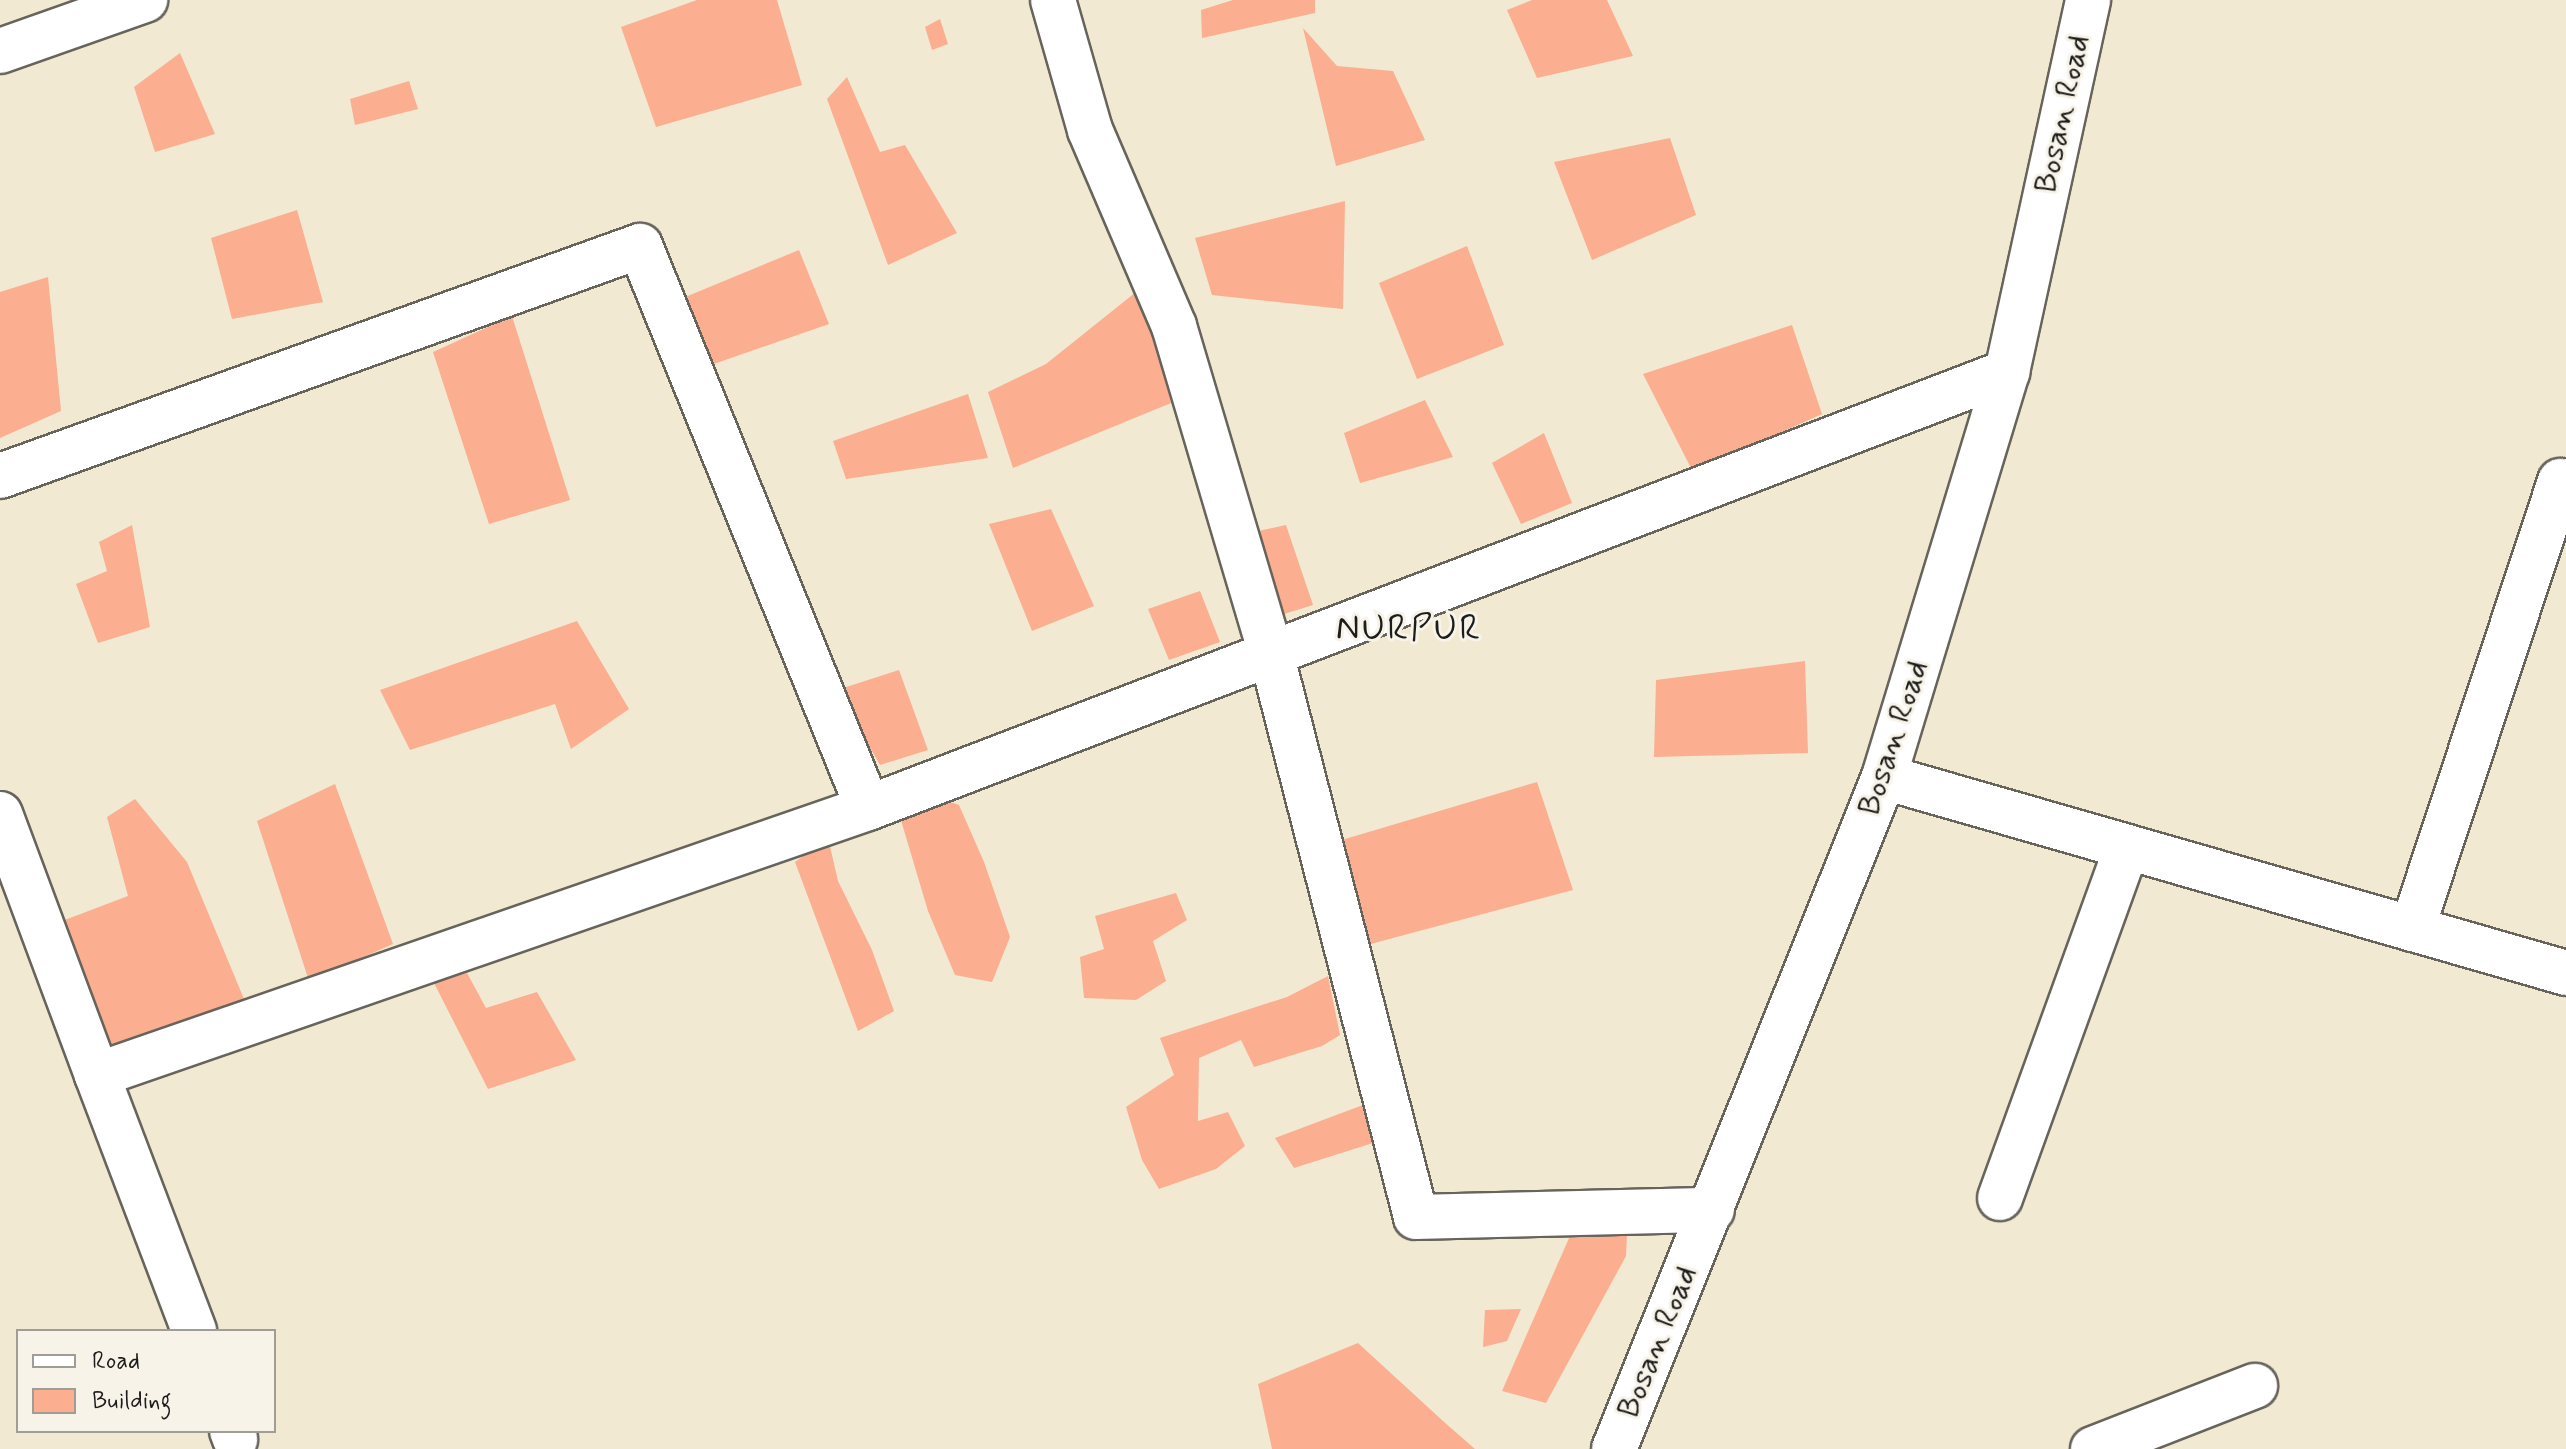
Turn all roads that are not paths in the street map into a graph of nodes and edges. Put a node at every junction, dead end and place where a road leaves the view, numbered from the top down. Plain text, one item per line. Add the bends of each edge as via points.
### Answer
1 (145, 0) edge
2 (1053, 0) edge
3 (2088, 0) edge
4 (0, 51) edge
5 (2007, 372) junction
6 (0, 476) edge
7 (2560, 481) dead end
8 (1272, 657) junction
9 (1884, 777) junction
10 (868, 808) junction
11 (0, 814) edge
12 (2127, 847) junction
13 (2412, 929) junction
14 (2566, 973) edge
15 (97, 1075) junction
16 (2000, 1198) dead end
17 (1712, 1210) junction
18 (193, 1329) edge
19 (2255, 1386) dead end
20 (1614, 1449) edge
21 (2093, 1449) edge

1 - 4 street
2 - 8 street via 1090,130 1174,326
3 - 5 street, Bosan Road
5 - 8 street
5 - 9 street, Bosan Road
6 - 10 street via 640,246
7 - 13 street
8 - 10 street
8 - 17 street via 1416,1217
9 - 12 street
9 - 17 street, Bosan Road
10 - 15 street
11 - 15 street
12 - 13 street
12 - 16 street
13 - 14 street
15 - 18 street
17 - 20 street, Bosan Road
19 - 21 street

